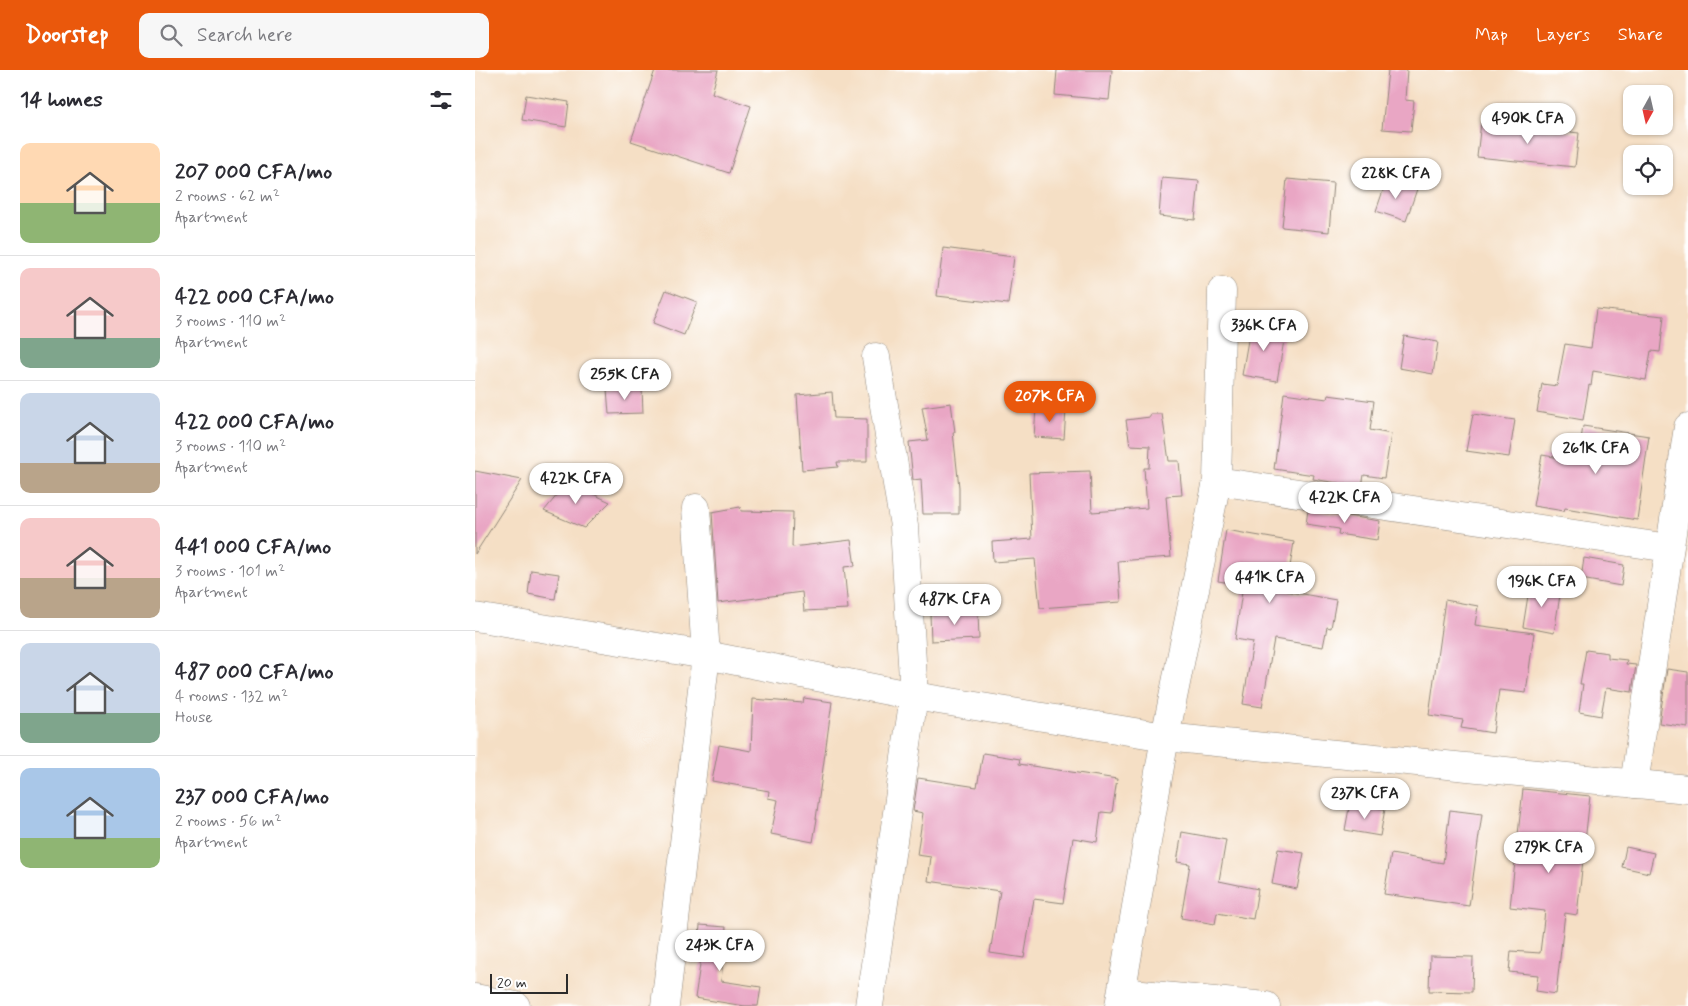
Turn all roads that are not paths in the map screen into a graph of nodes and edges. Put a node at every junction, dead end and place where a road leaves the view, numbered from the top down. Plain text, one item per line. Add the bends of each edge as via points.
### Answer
1 (1221, 291) dead end
2 (876, 357) dead end
3 (1688, 427) edge
4 (1217, 481) junction
5 (696, 508) dead end
6 (1669, 548) junction
7 (475, 617) edge
8 (706, 655) junction
9 (914, 696) junction
10 (1165, 737) junction
11 (1634, 784) junction
12 (1688, 789) edge
13 (475, 998) edge
14 (1121, 999) edge
15 (516, 1006) edge
16 (665, 1006) edge
17 (869, 1006) edge
18 (1266, 1006) edge

1 - 4 street
2 - 9 street via 904,526
3 - 6 street
4 - 6 street
4 - 10 street
5 - 8 street
6 - 11 street
7 - 8 street
8 - 9 street
8 - 16 street
9 - 10 street
9 - 17 street
10 - 11 street
10 - 14 street
11 - 12 street
13 - 15 street
14 - 18 street

